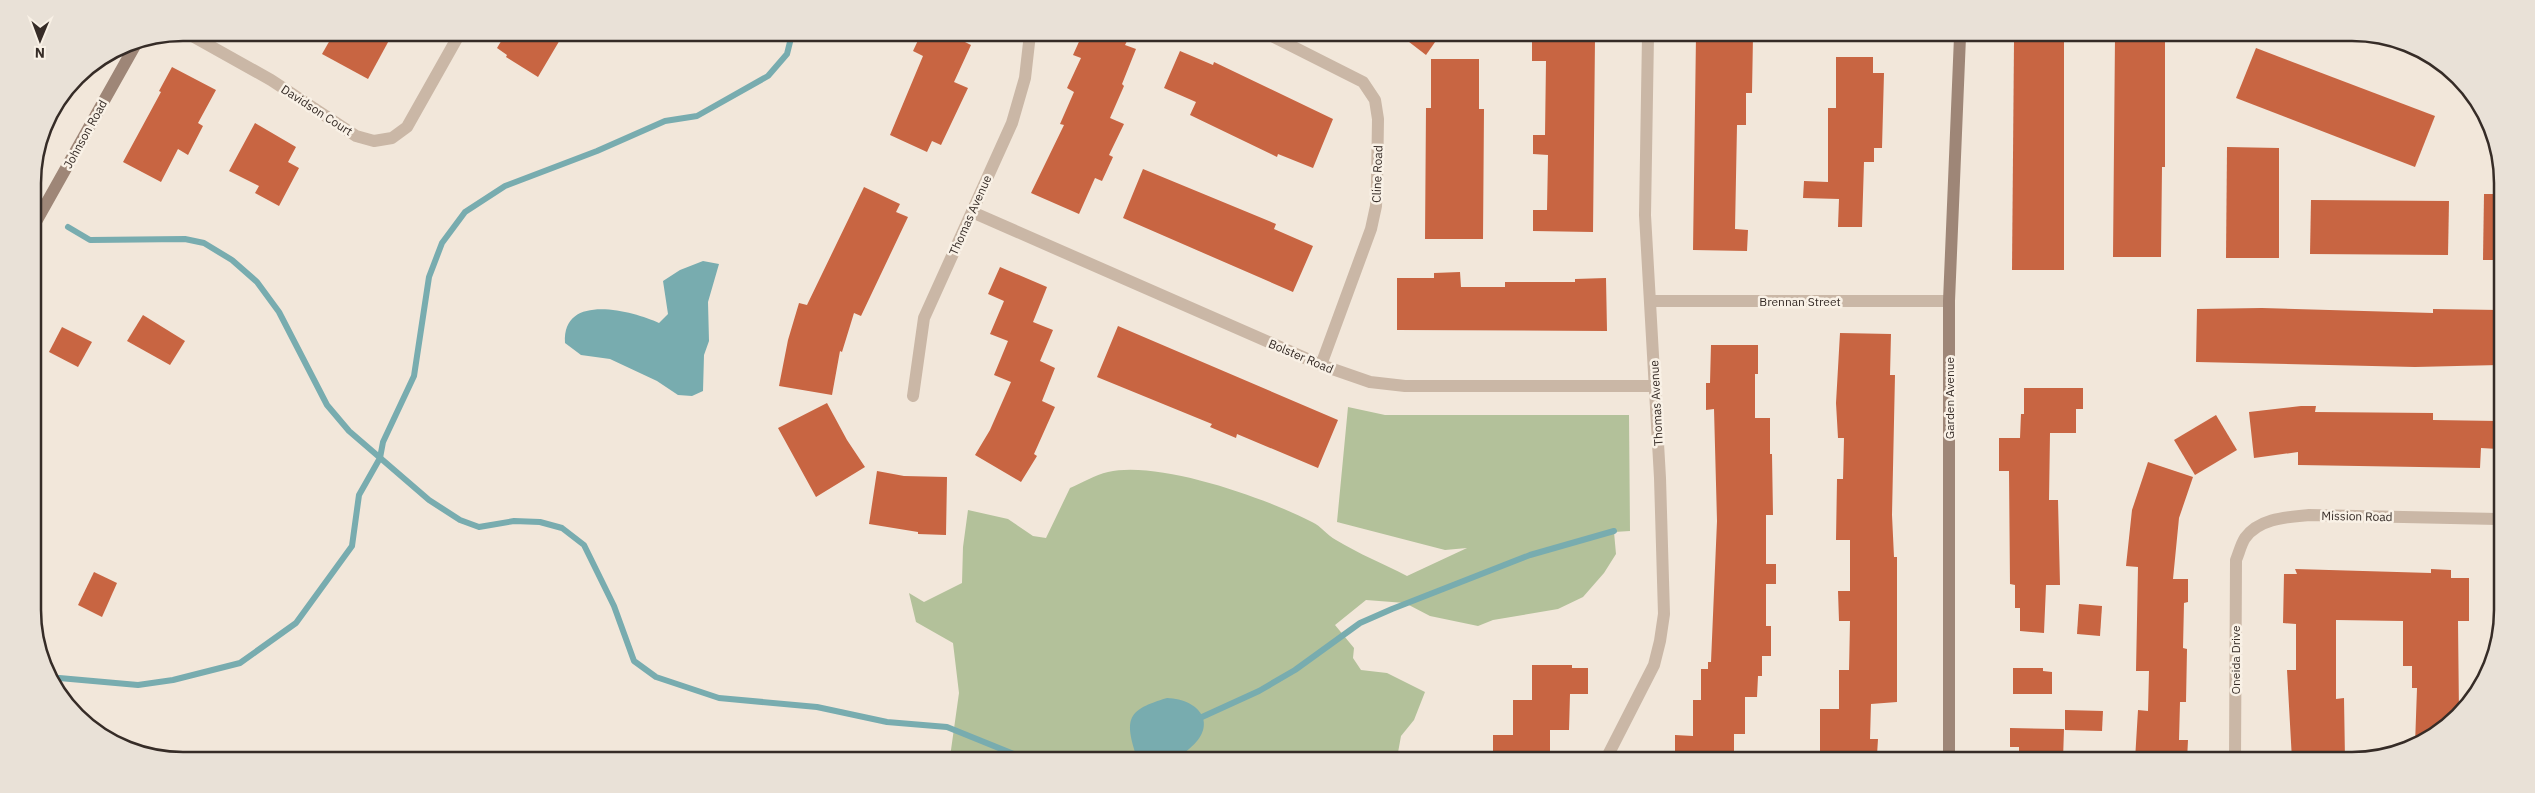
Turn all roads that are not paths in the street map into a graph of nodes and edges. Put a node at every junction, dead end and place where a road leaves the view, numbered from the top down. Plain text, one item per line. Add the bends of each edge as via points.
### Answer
1 (203, 41) edge
2 (455, 41) edge
3 (1029, 41) edge
4 (1282, 41) edge
5 (1648, 41) edge
6 (1960, 41) edge
7 (132, 51) edge
8 (42, 211) edge
9 (972, 212) junction
10 (1949, 300) junction
11 (1652, 301) junction
12 (1321, 365) junction
13 (1654, 386) junction
14 (913, 396) dead end
15 (2494, 518) edge
16 (2236, 560) joint
17 (1610, 751) edge
18 (1949, 751) edge
19 (2235, 751) edge

1 - 2 street, Davidson Court via 271,80 356,136 374,141 392,138 407,127
3 - 9 street, Thomas Avenue via 1020,101
4 - 12 street, Cline Road via 1362,82 1375,100 1378,119 1376,206 1371,229
5 - 11 street, Thomas Avenue via 1645,215
6 - 10 street, Garden Avenue
7 - 8 street, Johnson Road
9 - 12 street, Bolster Road
9 - 14 street, Thomas Avenue via 924,318
10 - 11 street, Brennan Street
10 - 18 street, Garden Avenue
11 - 13 street, Thomas Avenue
12 - 13 street, Bolster Road via 1370,382 1405,386
13 - 17 street, Thomas Avenue via 1664,614 1660,641 1648,678
15 - 16 street, Mission Road via 2309,515 2278,518 2255,528 2244,539
16 - 19 street, Oneida Drive

